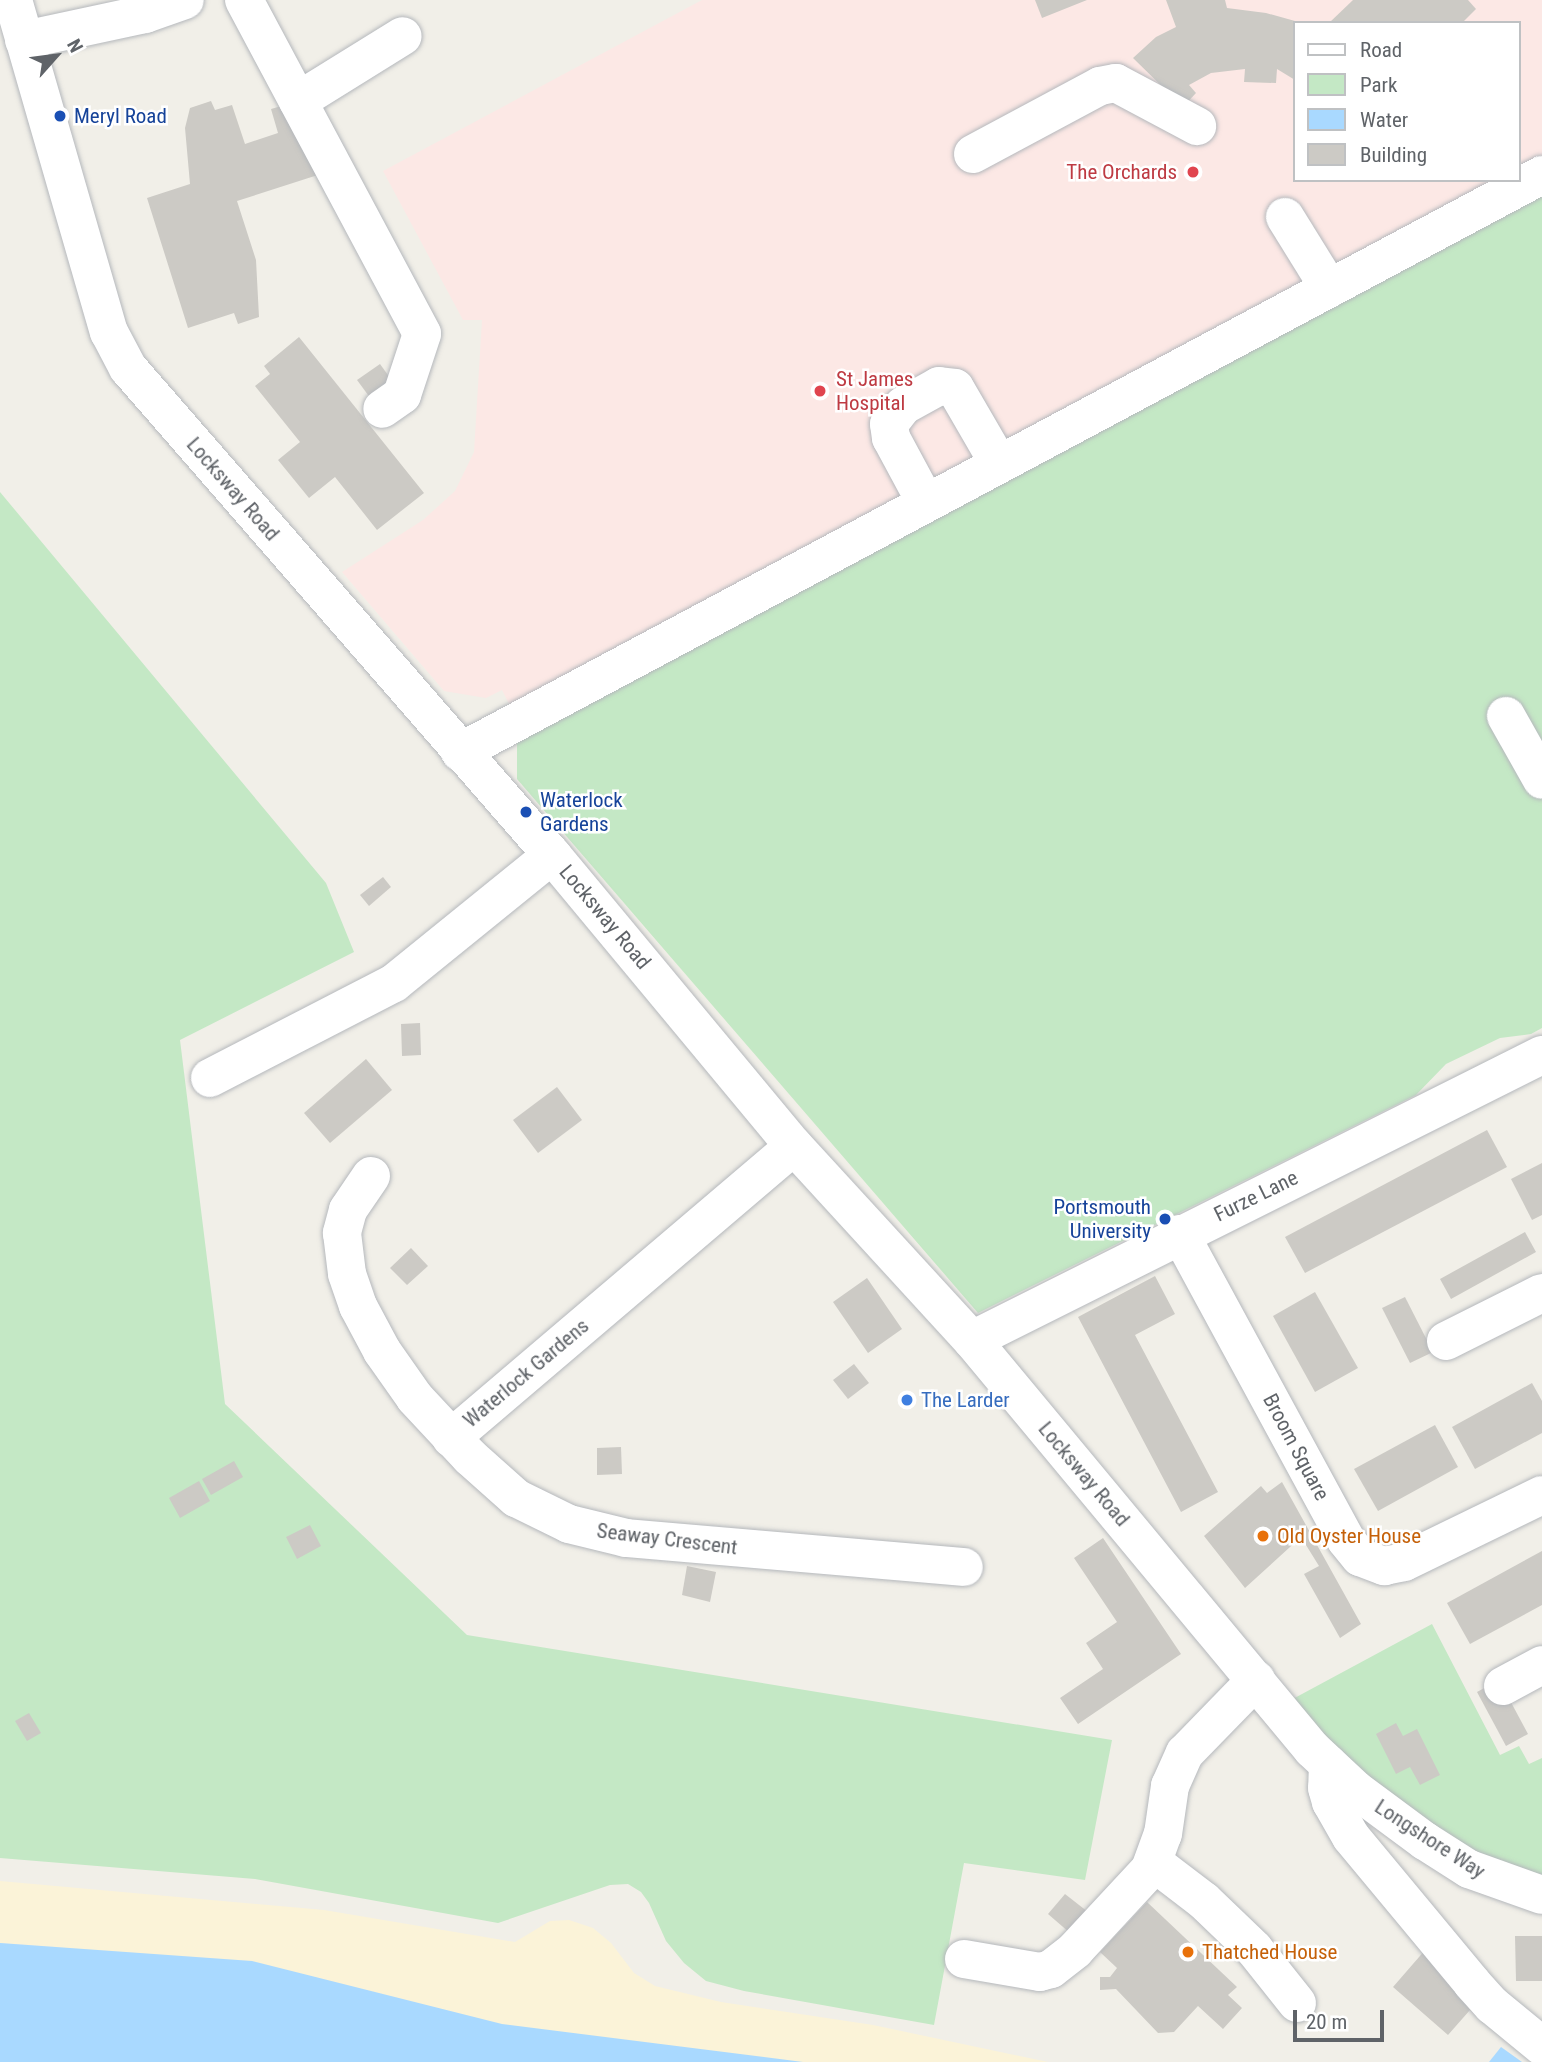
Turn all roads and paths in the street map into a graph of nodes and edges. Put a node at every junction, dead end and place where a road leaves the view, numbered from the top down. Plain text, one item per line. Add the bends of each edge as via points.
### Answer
1 (13, 0) edge
2 (185, 0) edge
3 (244, 0) edge
4 (403, 36) dead end
5 (24, 40) junction
6 (298, 101) junction
7 (1197, 126) dead end
8 (973, 154) dead end
9 (1542, 175) edge
10 (1285, 217) dead end
11 (1329, 288) junction
12 (382, 410) dead end
13 (999, 464) junction
14 (926, 503) junction
15 (1506, 716) dead end
16 (460, 752) junction
17 (1542, 780) edge
18 (552, 855) junction
19 (1539, 1060) edge
20 (210, 1078) dead end
21 (794, 1146) junction
22 (371, 1176) dead end
23 (1180, 1234) junction
24 (1542, 1293) edge
25 (972, 1340) junction
26 (1446, 1341) dead end
27 (451, 1438) junction
28 (1542, 1495) edge
29 (964, 1567) dead end
30 (1542, 1665) edge
31 (1256, 1680) junction
32 (1503, 1686) dead end
33 (1328, 1764) junction
34 (1153, 1862) junction
35 (1542, 1895) edge
36 (964, 1959) dead end
37 (1297, 2003) dead end
38 (1542, 2046) edge

1 - 5 street, Locksway Road
2 - 5 street via 145,14
3 - 6 street
4 - 6 street
5 - 16 street, Locksway Road via 109,331 128,368
6 - 12 street via 422,334 402,395
7 - 8 street via 1116,83 1100,86
9 - 11 street
10 - 11 street
11 - 13 street
13 - 14 street
13 - 14 street via 955,388 939,387 903,406 888,425 891,438
14 - 16 street
15 - 17 street
16 - 18 street, Locksway Road
18 - 20 street via 394,983
18 - 21 street, Locksway Road
19 - 23 street, Furze Lane
21 - 25 street, Locksway Road
21 - 27 street, Waterlock Gardens
22 - 27 street, Seaway Crescent via 344,1221 342,1246 352,1290 392,1367
23 - 25 street, Furze Lane
23 - 28 street, Broom Square via 1346,1540 1360,1557 1384,1566 1404,1562
24 - 26 street
25 - 31 street, Locksway Road
27 - 29 street, Seaway Crescent via 516,1498 590,1531 626,1538
30 - 32 street
31 - 33 street, Locksway Road
31 - 34 street via 1185,1753 1170,1786 1163,1834
33 - 35 street, Longshore Way via 1403,1827 1452,1858 1487,1877
33 - 38 street via 1331,1802 1351,1837 1492,2005
34 - 36 street via 1139,1884 1051,1969 1040,1972
34 - 37 street via 1204,1901 1254,1949

